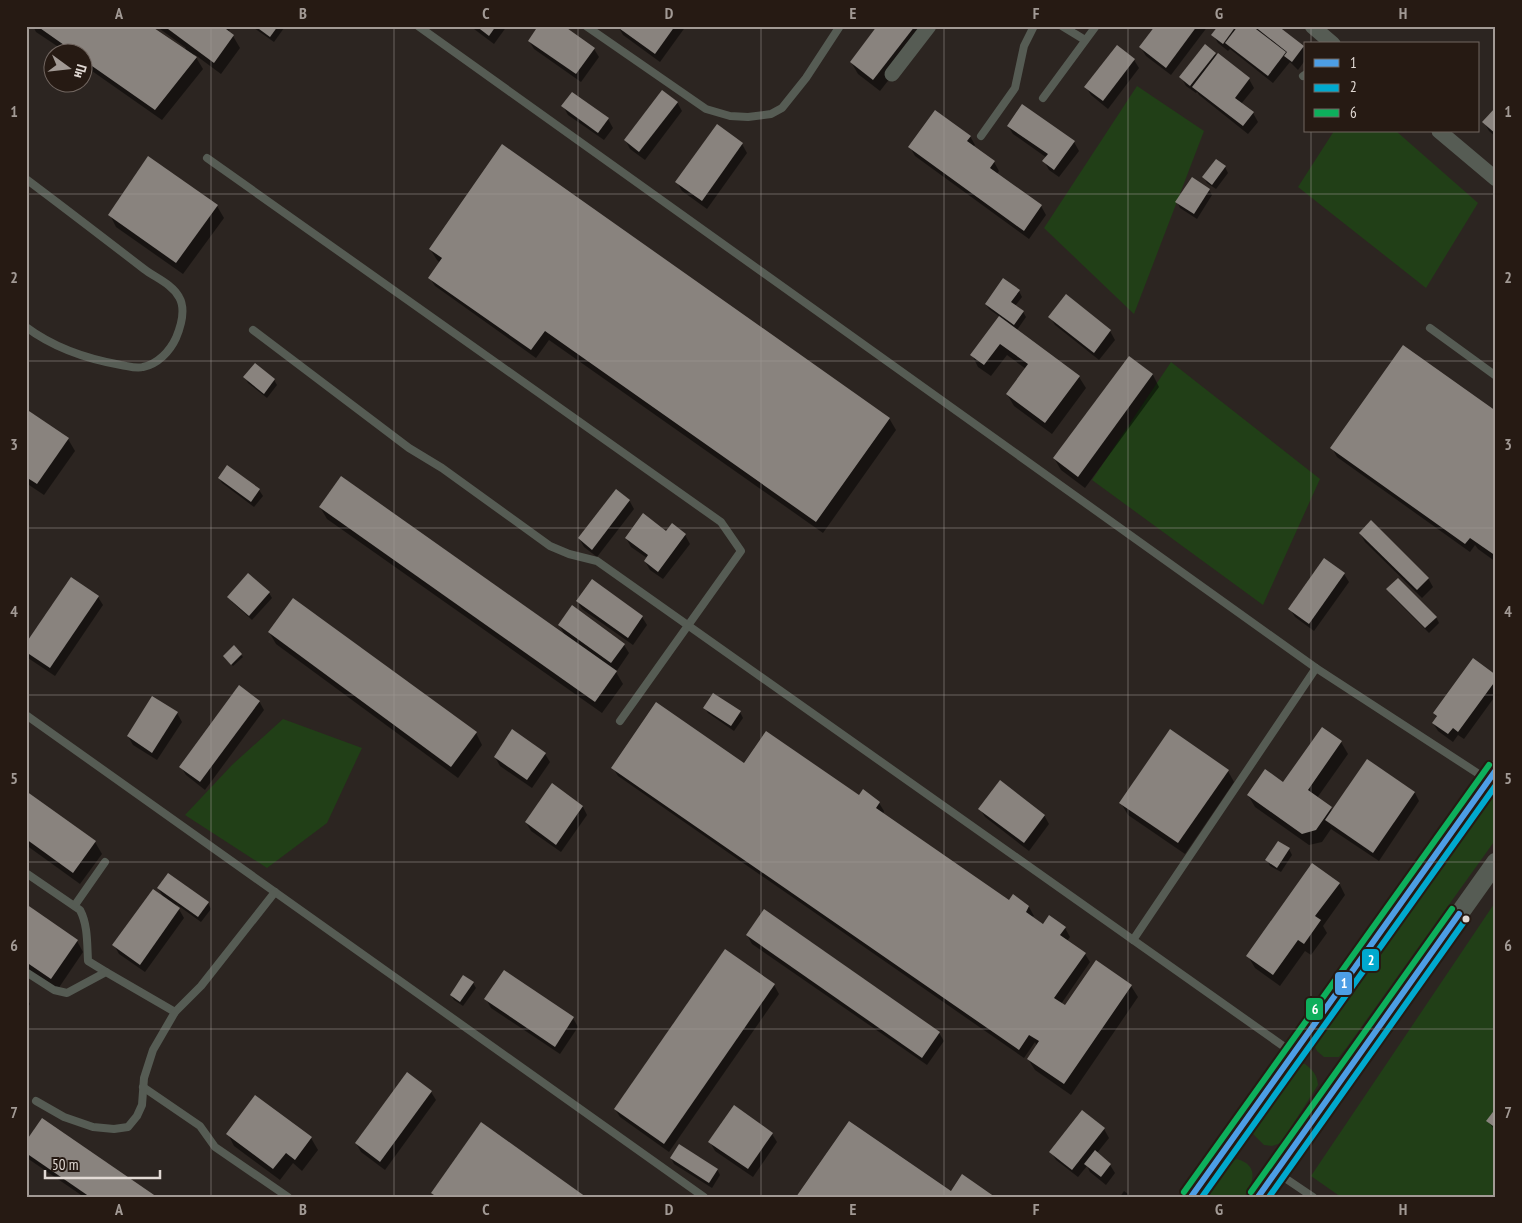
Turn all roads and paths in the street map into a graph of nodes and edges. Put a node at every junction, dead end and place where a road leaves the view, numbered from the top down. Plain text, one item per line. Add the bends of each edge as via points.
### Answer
1 (418, 26) edge
2 (586, 26) edge
3 (840, 26) edge
4 (929, 26) edge
5 (1034, 26) edge
6 (1062, 26) edge
7 (1096, 26) edge
8 (1312, 26) edge
9 (1086, 40) junction
10 (1331, 42) edge
11 (892, 74) dead end
12 (1043, 98) dead end
13 (1440, 132) edge
14 (981, 136) dead end
15 (207, 158) dead end
16 (1496, 178) edge
17 (26, 179) edge
18 (26, 328) edge
19 (1430, 328) dead end
20 (253, 330) dead end
21 (1496, 376) edge
22 (688, 625) junction
23 (1316, 668) junction
24 (26, 715) edge
25 (620, 721) dead end
26 (1493, 778) edge
27 (105, 862) dead end
28 (1496, 862) edge
29 (26, 873) edge
30 (275, 892) junction
31 (75, 906) junction
32 (1133, 940) junction
33 (26, 972) edge
34 (106, 972) junction
35 (175, 1012) junction
36 (1293, 1053) junction
37 (143, 1086) junction
38 (36, 1102) dead end
39 (1276, 1172) junction
40 (288, 1197) edge
41 (704, 1197) edge
42 (1191, 1197) edge
43 (1258, 1197) edge
44 (1313, 1197) edge

1 - 23 lane
2 - 3 lane via 706,109 748,117 770,114 782,108
4 - 11 street
5 - 14 lane via 1024,46 1015,88
6 - 9 lane
7 - 9 lane
8 - 10 street
9 - 12 lane
13 - 16 street
15 - 22 lane via 720,522 741,551
17 - 18 lane via 172,288 180,298 182,311 172,346 159,360 143,367 97,361 63,348
19 - 21 lane
20 - 22 lane via 409,448 550,546 597,561
22 - 25 lane
22 - 32 lane
23 - 26 lane
23 - 32 lane
24 - 30 lane
26 - 36 street
27 - 31 lane
28 - 39 street
29 - 31 lane
30 - 35 lane via 201,986
30 - 41 lane
31 - 34 lane via 84,918 88,960
32 - 36 lane
33 - 34 lane via 54,990 67,992
34 - 35 lane
35 - 37 lane via 153,1050
36 - 42 street
37 - 38 lane via 142,1105 128,1127 93,1127
37 - 40 lane via 200,1126 215,1147
39 - 43 street
39 - 44 lane

